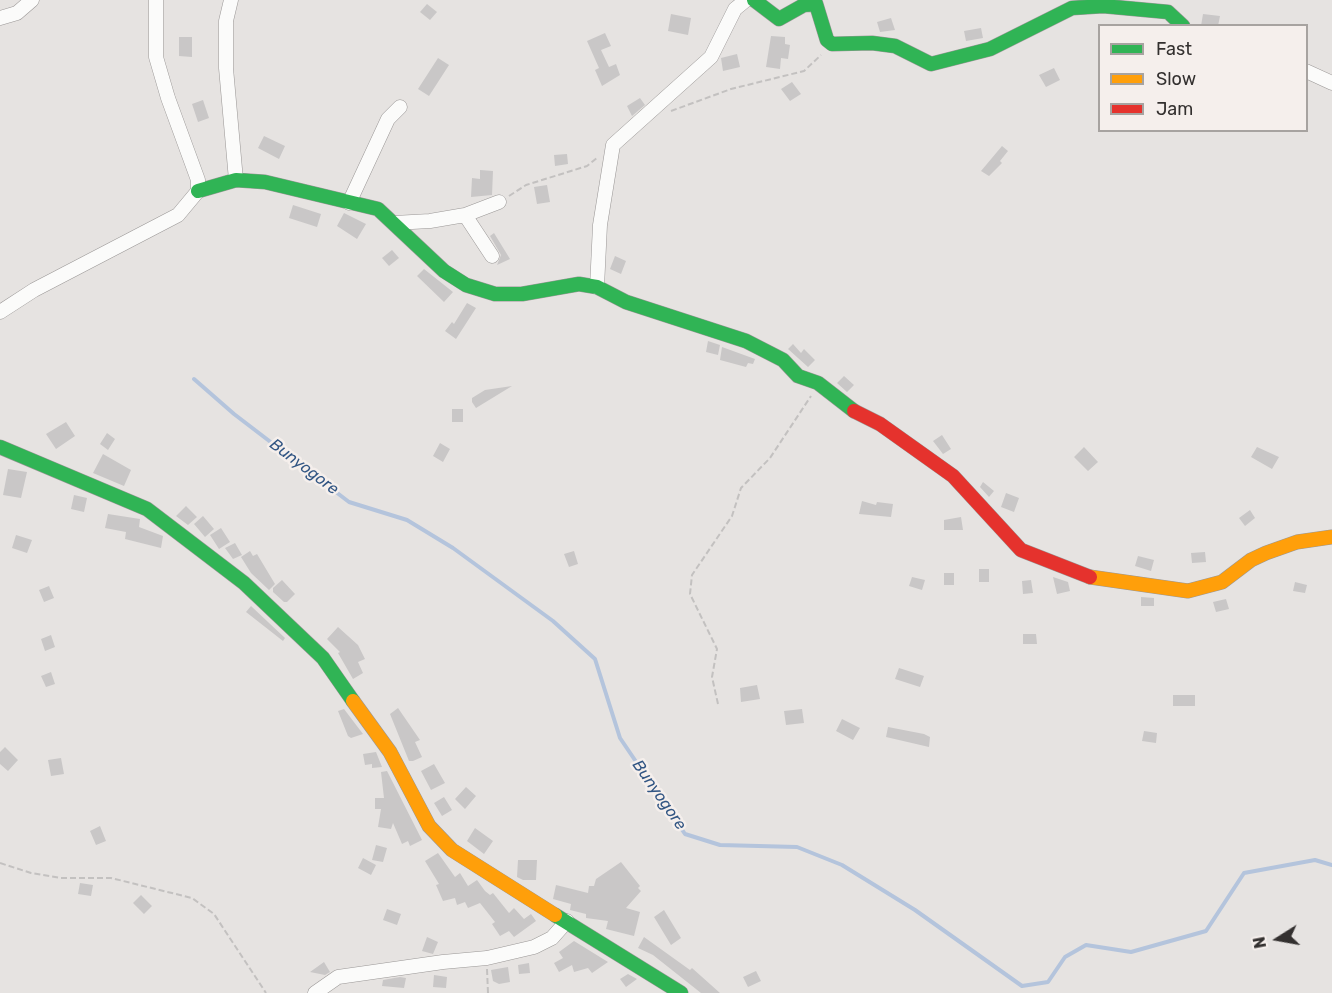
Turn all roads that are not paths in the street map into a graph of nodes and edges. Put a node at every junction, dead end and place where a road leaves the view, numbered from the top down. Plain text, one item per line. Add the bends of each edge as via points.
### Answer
1 (32, 0) edge
2 (156, 0) edge
3 (231, 0) edge
4 (746, 0) edge
5 (754, 0) edge
6 (0, 18) edge
7 (1181, 24) edge
8 (1308, 72) edge
9 (1332, 83) edge
10 (400, 107) dead end
11 (236, 180) junction
12 (198, 191) junction
13 (499, 202) road end
14 (350, 203) junction
15 (465, 215) junction
16 (394, 223) junction
17 (492, 256) dead end
18 (597, 287) junction
19 (0, 312) edge
20 (0, 447) edge
21 (1332, 537) edge
22 (567, 921) junction
23 (315, 993) edge
24 (681, 993) edge

1 - 6 street via 16,13
2 - 12 street via 159,67 198,180
3 - 11 street via 226,21 226,68
4 - 18 street via 735,9 711,57 613,145 600,225
5 - 7 street via 779,19 804,5 816,4 827,40 832,44 895,46 932,64 990,49 1072,8 1103,6 1168,12
8 - 9 street
10 - 14 street via 388,119
11 - 12 street
11 - 14 street
12 - 19 street via 178,215 34,290
13 - 15 street
14 - 16 street via 378,209
15 - 16 street
15 - 17 street
16 - 18 street via 444,271 466,285 495,294 579,284
18 - 21 street via 626,303 746,341 783,360 798,376 818,383 845,406 880,424 953,476 1021,550 1087,577 1188,591 1222,582 1266,553 1297,542
20 - 22 street via 147,510 244,583 323,658 390,752 429,826 452,849
22 - 23 street via 552,938 534,947 487,958 338,977
22 - 24 street

